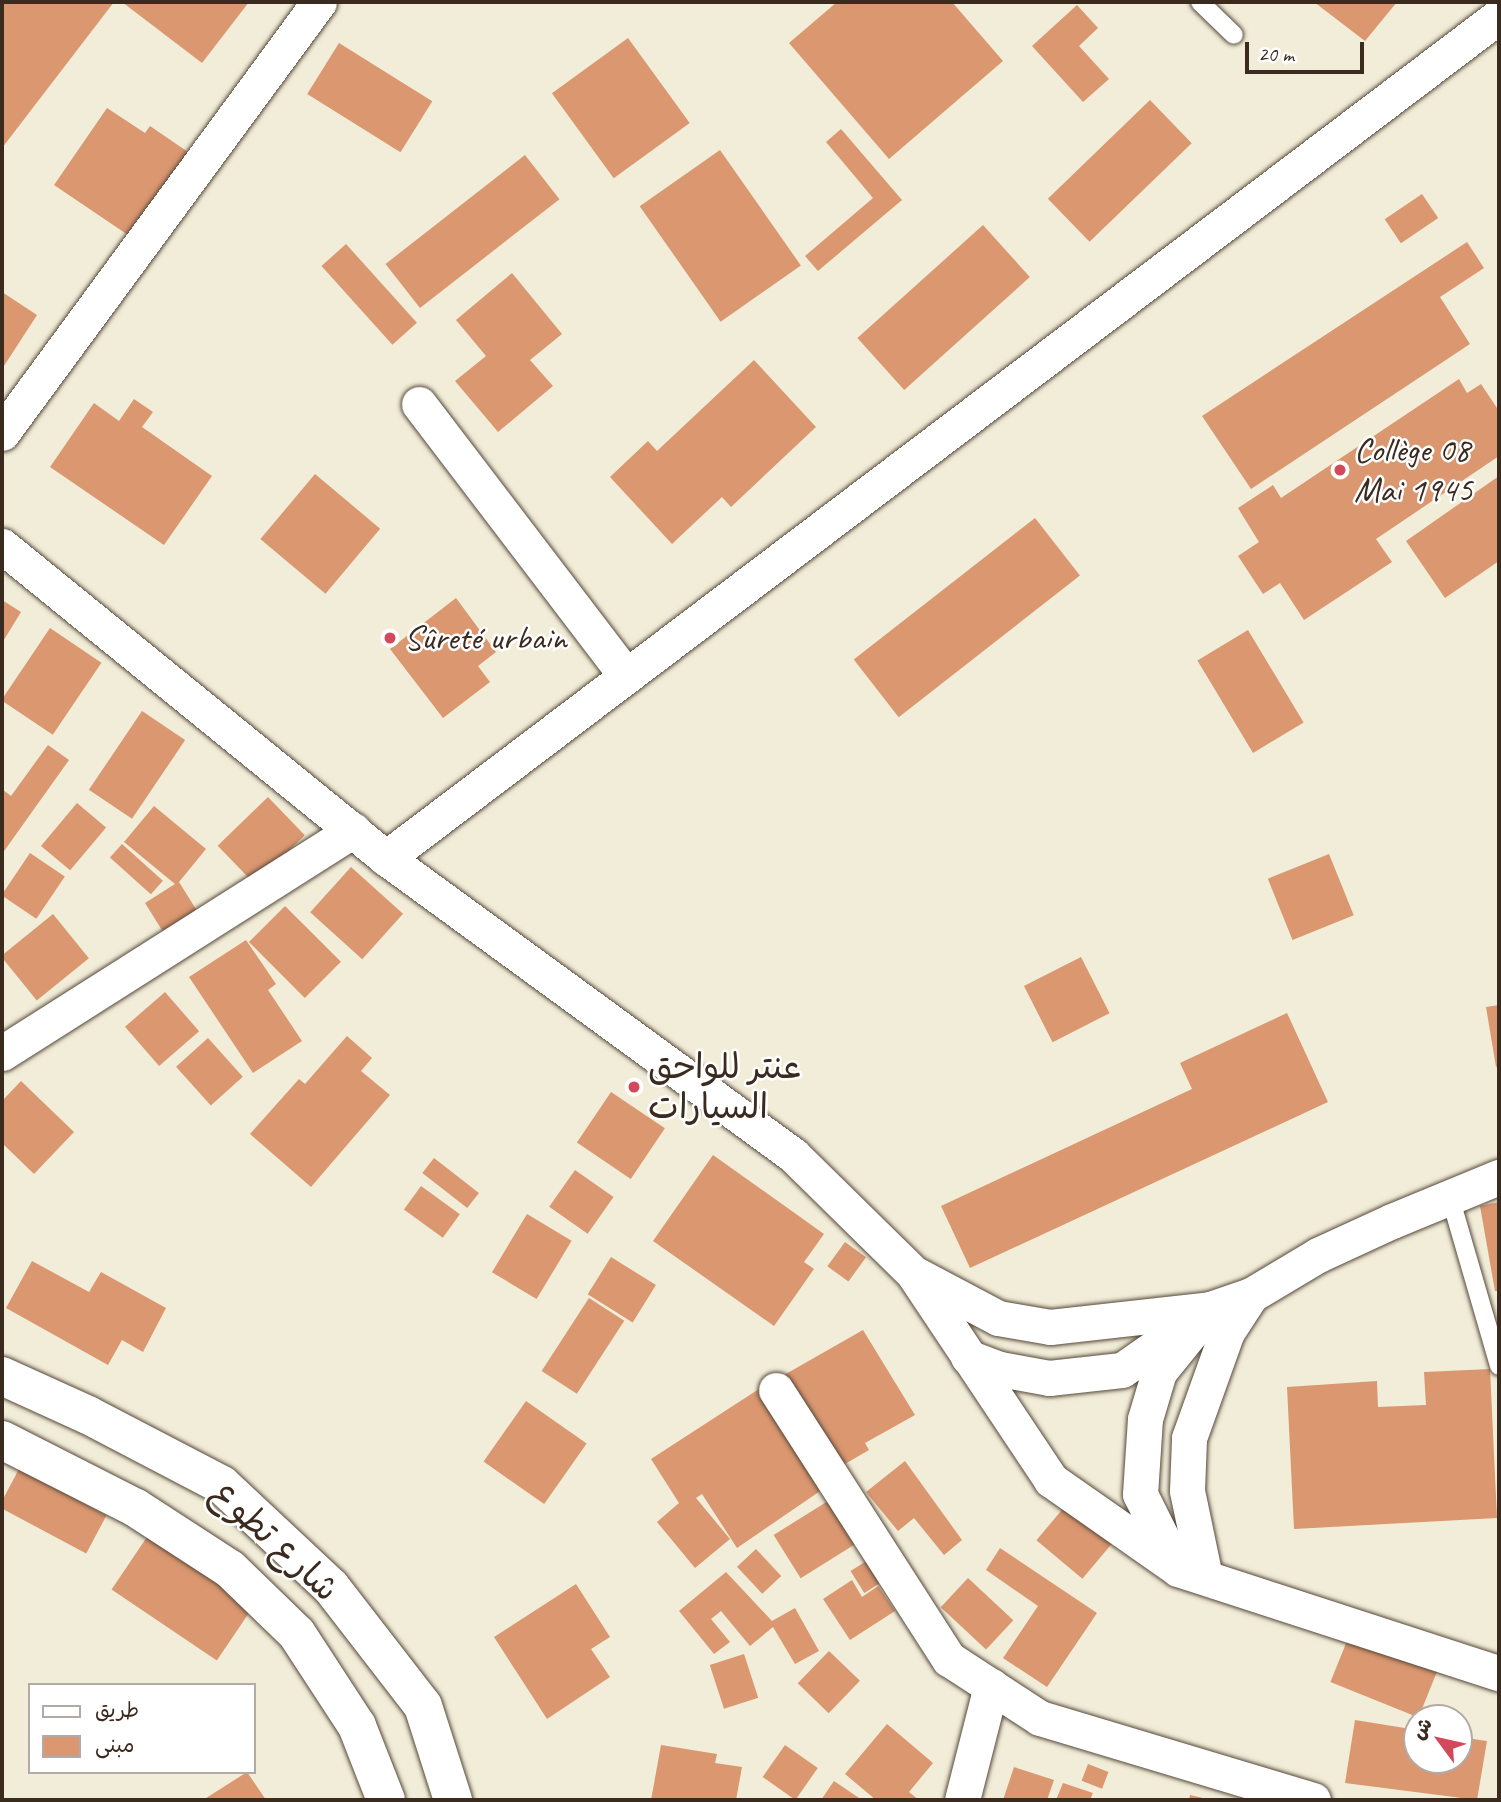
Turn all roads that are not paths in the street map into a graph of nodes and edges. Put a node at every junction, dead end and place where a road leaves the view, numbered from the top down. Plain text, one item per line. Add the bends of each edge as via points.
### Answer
1 (318, 2) edge
2 (1200, 2) edge
3 (1499, 16) edge
4 (1234, 35) dead end
5 (419, 404) dead end
6 (2, 433) edge
7 (2, 546) edge
8 (626, 676) junction
9 (353, 830) junction
10 (386, 858) junction
11 (2, 1053) edge
12 (1499, 1177) edge
13 (1450, 1197) junction
14 (913, 1273) junction
15 (1251, 1295) junction
16 (1210, 1309) junction
17 (968, 1357) junction
18 (1499, 1366) edge
19 (2, 1376) edge
20 (776, 1390) dead end
21 (2, 1440) edge
22 (1191, 1573) junction
23 (1499, 1673) edge
24 (991, 1686) junction
25 (386, 1800) edge
26 (453, 1800) edge
27 (962, 1800) edge
28 (1313, 1800) edge

1 - 6 street
2 - 4 lane
3 - 8 street
5 - 8 street
7 - 9 street
8 - 10 street
9 - 10 street
9 - 11 street
10 - 14 street via 793,1154
12 - 13 street
13 - 15 street via 1318,1255
13 - 18 lane
14 - 16 street via 998,1318 1050,1327
14 - 17 street
15 - 16 street
15 - 22 street via 1227,1332 1189,1438
16 - 17 street via 1122,1370 1049,1378 1000,1369
16 - 22 street via 1159,1372 1140,1451 1140,1494
17 - 22 street via 1051,1480
19 - 26 main road, شارع تطوع via 222,1485 331,1587 423,1706
20 - 24 street via 949,1659
21 - 25 main road via 136,1508 230,1569 298,1634 357,1726
22 - 23 street
24 - 27 street
24 - 28 street via 1040,1718

